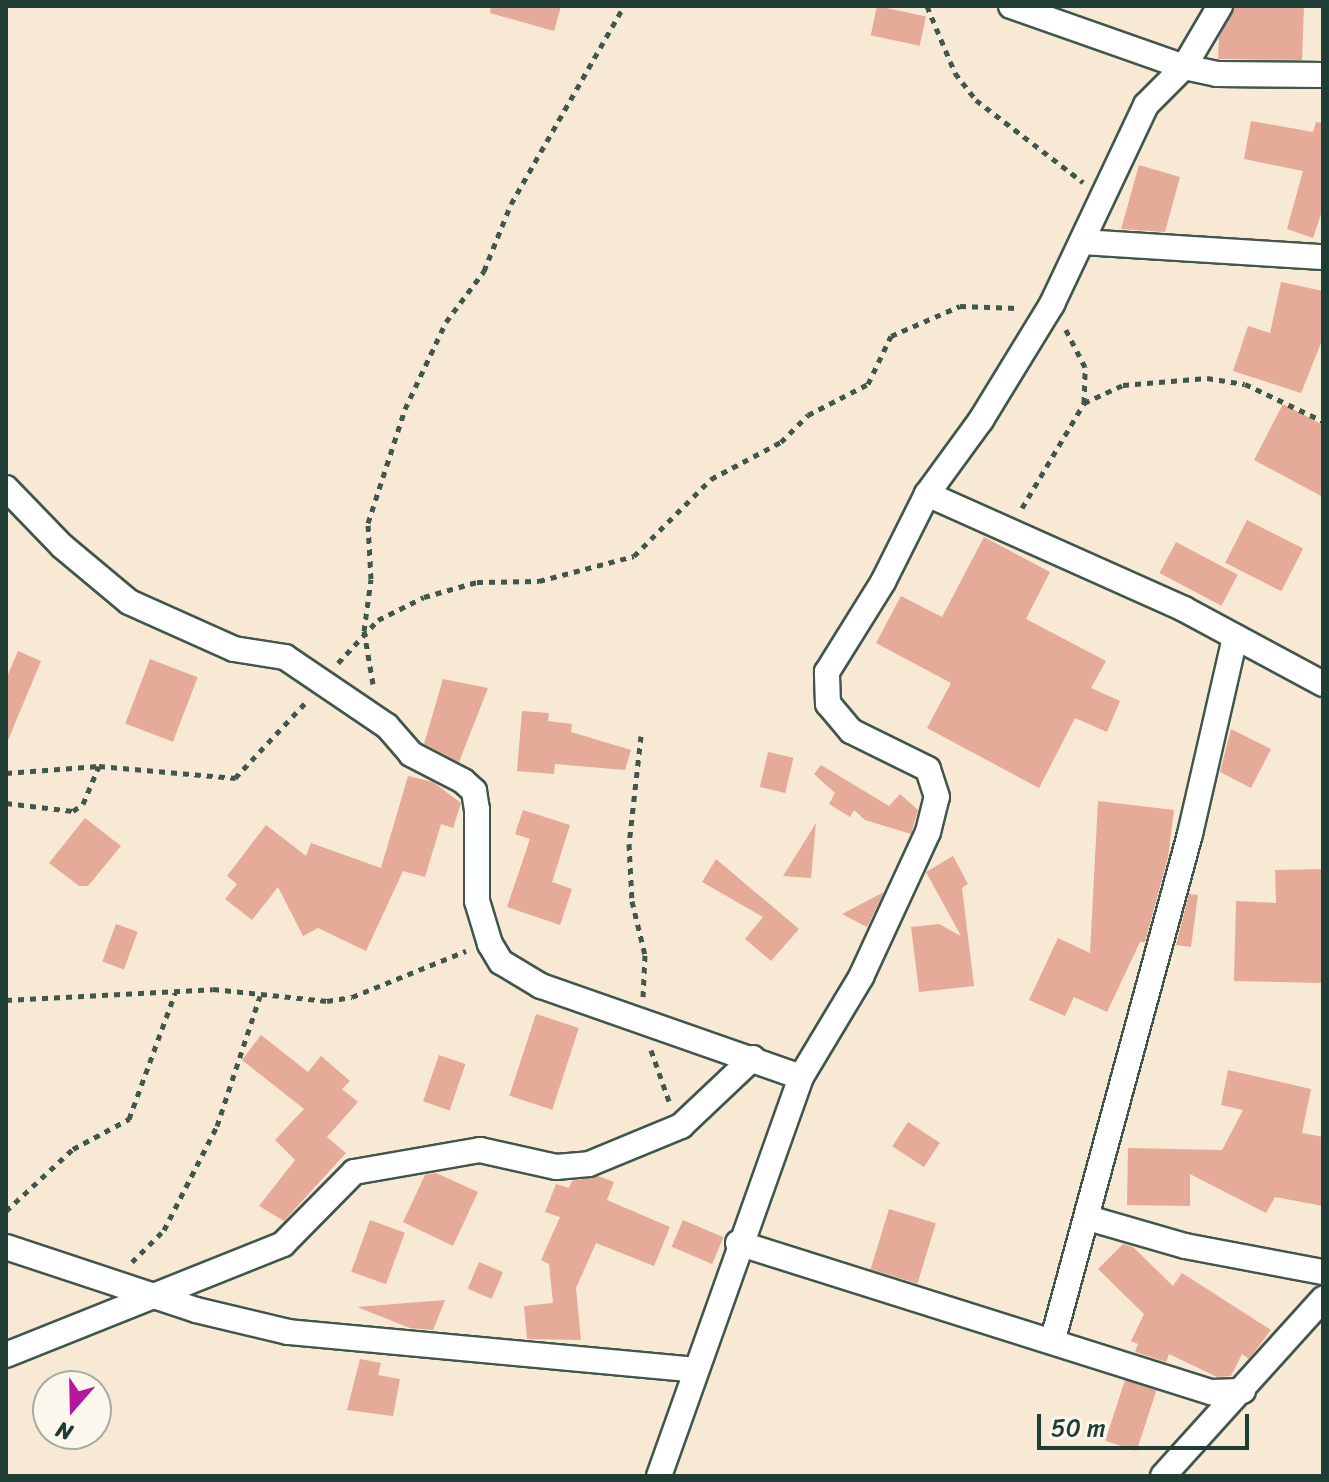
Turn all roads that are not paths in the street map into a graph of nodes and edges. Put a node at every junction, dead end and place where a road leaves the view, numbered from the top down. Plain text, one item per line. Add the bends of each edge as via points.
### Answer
1 (1011, 6) edge
2 (1220, 6) edge
3 (1184, 67) junction
4 (1323, 75) edge
5 (1082, 242) junction
6 (1323, 257) edge
7 (6, 488) edge
8 (927, 494) junction
9 (1235, 637) junction
10 (1323, 684) edge
11 (753, 1058) junction
12 (801, 1077) junction
13 (1088, 1218) junction
14 (738, 1243) junction
15 (6, 1247) edge
16 (1323, 1272) edge
17 (148, 1295) junction
18 (1323, 1299) edge
19 (1053, 1339) junction
20 (6, 1355) edge
21 (695, 1370) junction
22 (1243, 1391) junction
23 (659, 1476) edge
24 (1163, 1476) edge

1 - 3 street
2 - 3 street
3 - 4 street via 1217,74
3 - 5 street via 1146,105
5 - 6 street
5 - 8 street via 1051,305 981,420
7 - 11 street via 62,546 129,602 234,649 285,657 387,726 411,754 474,791 477,901 501,962 541,986
8 - 9 street
8 - 12 street via 883,582 827,672 828,704 851,731 928,769 937,797 928,832 861,977
9 - 10 street
9 - 13 street via 1190,834
11 - 12 street
11 - 17 street via 681,1126 571,1168 480,1150 354,1172 283,1244
12 - 14 street
13 - 16 street via 1185,1246
13 - 19 street
14 - 19 street
14 - 21 street
15 - 17 street
17 - 20 street
17 - 21 street via 288,1332
18 - 22 street
19 - 22 street via 1212,1392
21 - 23 street
22 - 24 street

